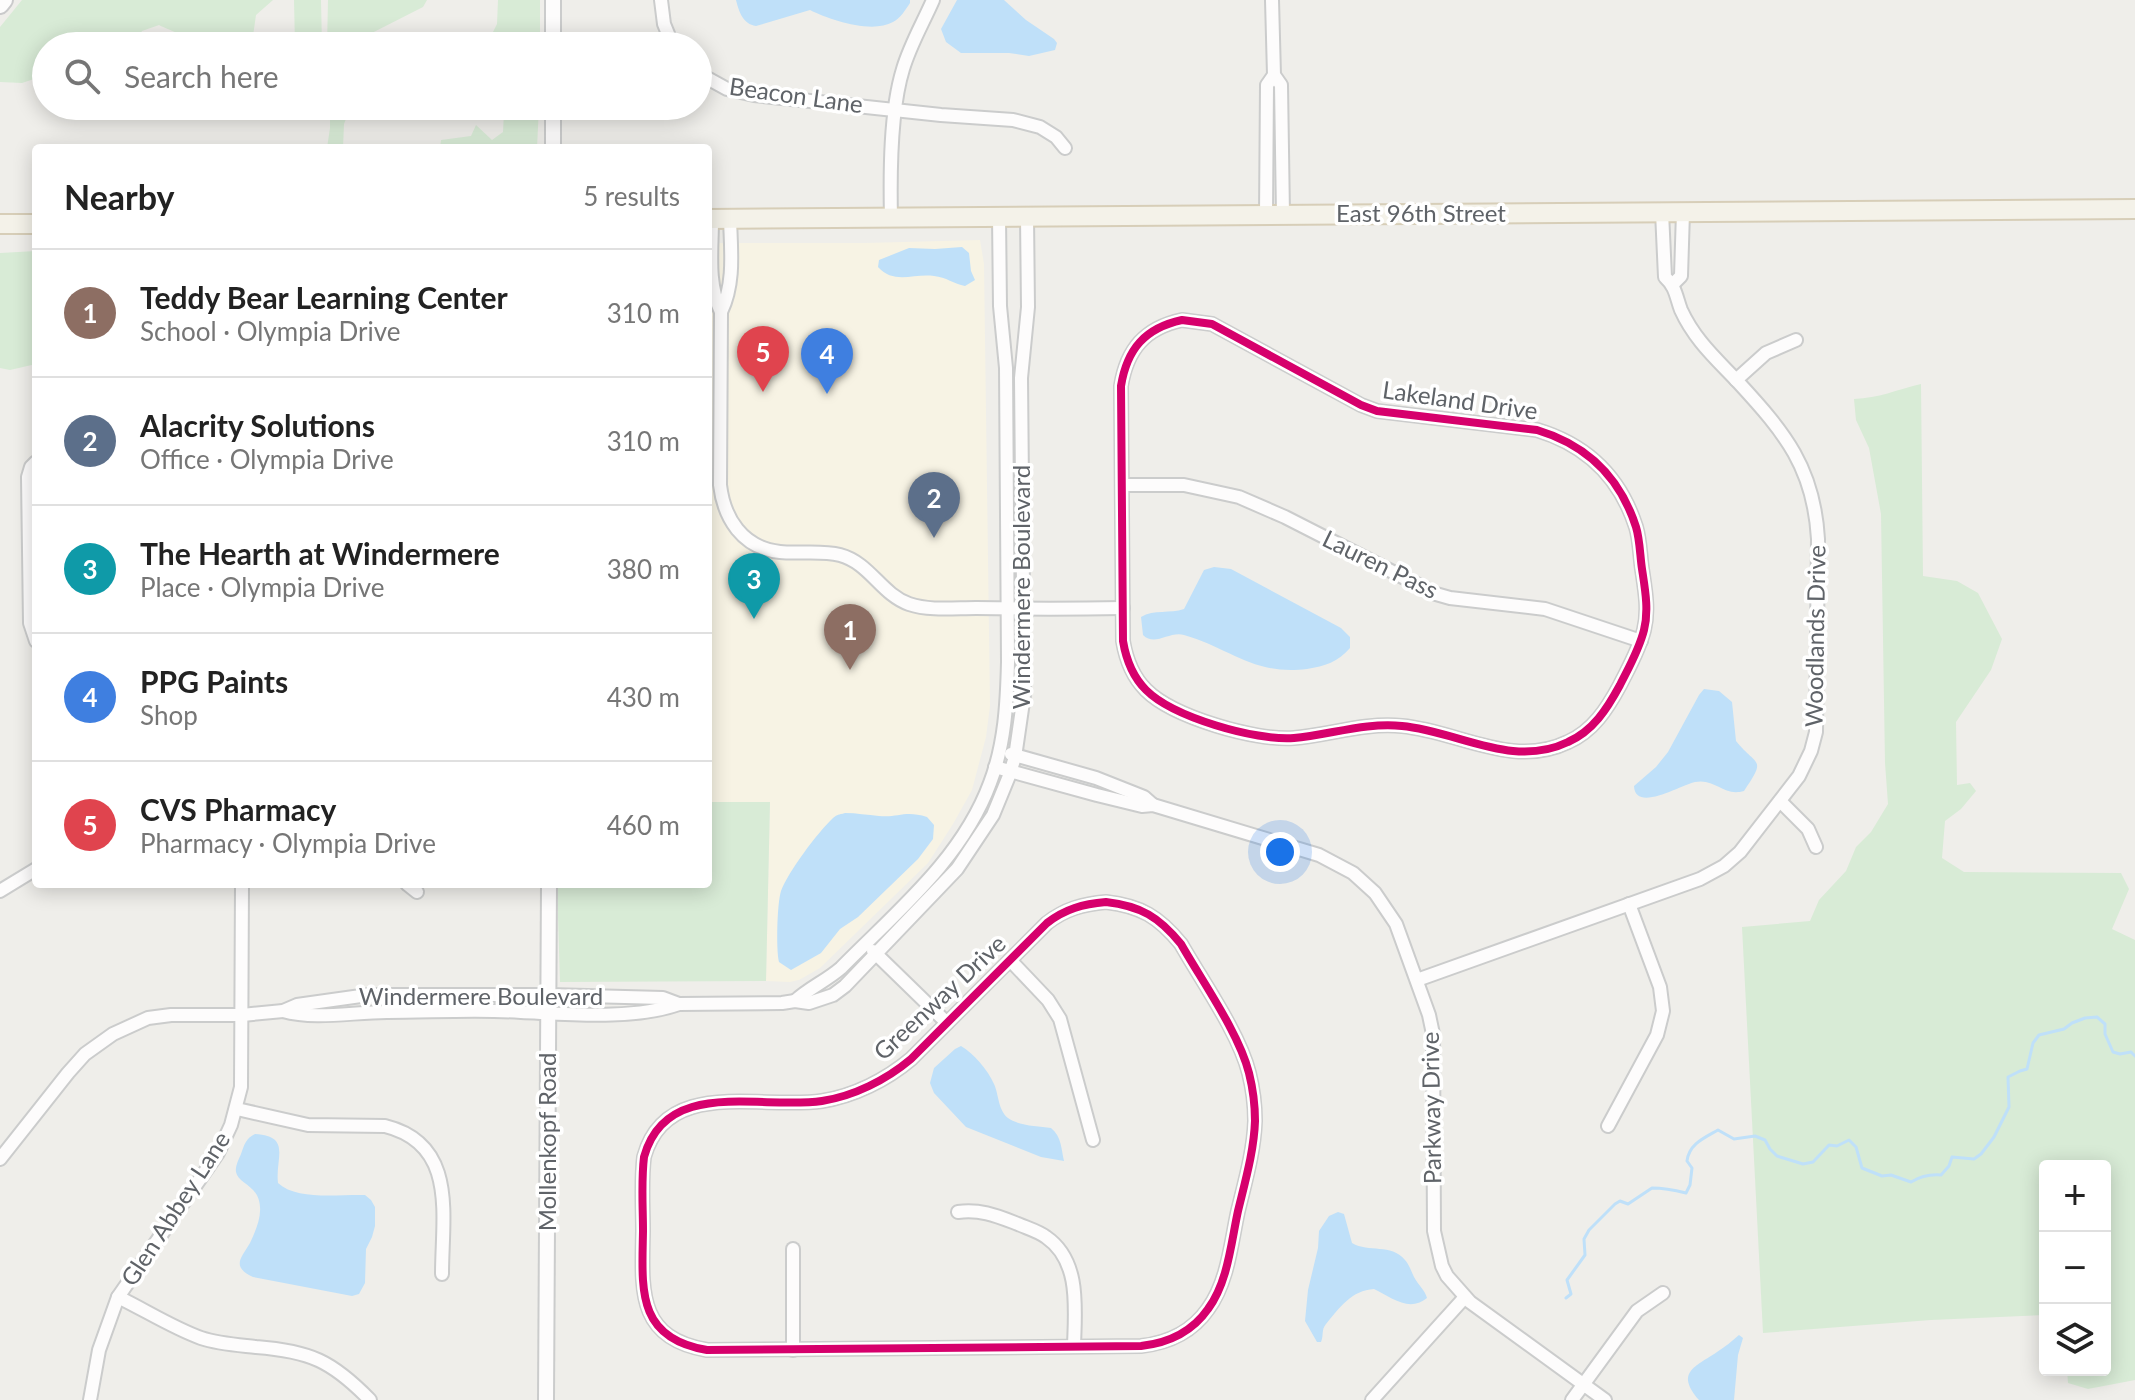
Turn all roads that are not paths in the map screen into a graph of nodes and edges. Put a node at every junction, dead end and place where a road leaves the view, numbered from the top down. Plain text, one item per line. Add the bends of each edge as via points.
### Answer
1 (4, 0) edge
2 (553, 0) edge
3 (661, 0) edge
4 (933, 0) edge
5 (1272, 0) edge
6 (0, 5) edge
7 (553, 32) edge
8 (667, 32) edge
9 (712, 81) edge
10 (896, 110) junction
11 (553, 120) edge
12 (553, 144) edge
13 (1065, 148) dead end
14 (2135, 209) edge
15 (1662, 212) junction
16 (1683, 212) junction
17 (1274, 215) junction
18 (999, 217) junction
19 (1027, 217) junction
20 (891, 218) junction
21 (717, 219) edge
22 (0, 224) edge
23 (32, 224) edge
24 (1673, 284) junction
25 (721, 312) junction
26 (1796, 340) dead end
27 (1736, 380) junction
28 (32, 466) edge
29 (1122, 485) junction
30 (1123, 608) junction
31 (1007, 609) junction
32 (1024, 609) junction
33 (32, 629) edge
34 (1641, 641) junction
35 (999, 751) junction
36 (1015, 754) junction
37 (995, 767) junction
38 (1011, 771) junction
39 (1780, 801) junction
40 (1153, 805) junction
41 (1816, 847) dead end
42 (32, 871) edge
43 (242, 888) edge
44 (549, 888) edge
45 (0, 891) edge
46 (1629, 904) junction
47 (865, 943) junction
48 (876, 954) junction
49 (1010, 960) junction
50 (1417, 980) junction
51 (549, 995) junction
52 (795, 1001) junction
53 (679, 1004) junction
54 (283, 1011) junction
55 (549, 1014) junction
56 (242, 1015) junction
57 (947, 1023) junction
58 (237, 1109) junction
59 (1608, 1126) dead end
60 (1093, 1140) dead end
61 (0, 1159) edge
62 (958, 1212) dead end
63 (793, 1249) dead end
64 (442, 1274) dead end
65 (1663, 1293) dead end
66 (118, 1297) junction
67 (1465, 1297) junction
68 (1074, 1346) junction
69 (793, 1350) junction
70 (1584, 1383) junction
71 (90, 1400) edge
72 (370, 1400) edge
73 (546, 1400) edge
74 (1372, 1400) edge
75 (1572, 1400) edge
76 (1605, 1400) edge

1 - 6 main road
2 - 7 street
3 - 8 street
4 - 10 street via 905,64
5 - 17 street via 1274,75 1281,85
9 - 10 street, Beacon Lane via 740,93
10 - 13 street, Beacon Lane via 1027,122 1052,134
10 - 20 street
11 - 12 street
14 - 16 main road, East 96th Street
15 - 16 main road, East 96th Street
15 - 17 main road, East 96th Street
15 - 24 street, Woodlands Drive via 1665,277
16 - 24 street via 1681,276
17 - 19 main road, East 96th Street
18 - 19 main road, East 96th Street
18 - 20 main road, East 96th Street
18 - 31 street, Windermere Boulevard
19 - 32 street, Windermere Boulevard via 1028,307 1021,378
20 - 21 main road, East 96th Street
21 - 25 street via 712,288
21 - 25 street via 731,278
22 - 23 main road
24 - 27 street, Woodlands Drive via 1689,325
25 - 31 street via 720,485 723,505 739,532 771,550 851,559 906,603
26 - 27 street via 1773,349
27 - 39 street, Woodlands Drive via 1790,443 1810,486 1817,524 1816,732 1806,764
28 - 33 street
29 - 30 street, Lakeland Drive
29 - 34 street, Lauren Pass via 1184,485 1239,497 1436,594 1545,609
29 - 34 street, Lakeland Drive via 1121,386 1130,354 1163,326 1182,320 1212,324 1377,411 1537,430 1582,450 1614,481 1637,530 1646,614
30 - 32 street
30 - 34 street, Lakeland Drive via 1127,658 1138,682 1161,703 1229,729 1278,738 1393,725 1500,750 1552,748 1579,736 1603,714
31 - 32 street
31 - 35 street, Windermere Boulevard via 1007,693
32 - 36 street, Windermere Boulevard via 1023,710
35 - 36 street, Parkway Drive
35 - 37 street, Windermere Boulevard
36 - 38 street, Windermere Boulevard
36 - 40 street, Parkway Drive via 1096,778
37 - 38 street, Parkway Drive
37 - 47 street, Windermere Boulevard via 973,819 945,861
38 - 40 street, Parkway Drive
38 - 48 street, Windermere Boulevard via 993,815 957,869
39 - 41 street via 1808,829
39 - 46 street, Woodlands Drive via 1724,866
40 - 50 street, Parkway Drive via 1344,866 1391,915
42 - 45 street
43 - 56 street, Glen Abbey Lane
44 - 51 street, Mollenkopf Road
46 - 50 street, Woodlands Drive
46 - 59 street via 1660,987 1663,1011 1657,1035
47 - 48 street
47 - 52 street, Windermere Boulevard
48 - 52 street, Windermere Boulevard via 833,995 809,1003
48 - 57 street
49 - 57 street, Greenway Drive
49 - 60 street via 1060,1019
49 - 68 street, Greenway Drive via 1047,923 1075,907 1106,902 1147,913 1181,944 1234,1036 1252,1087 1255,1121 1247,1173 1221,1286 1208,1310 1188,1330 1164,1342
50 - 67 street, Parkway Drive via 1434,1049 1435,1243 1447,1276
51 - 53 street, Windermere Boulevard via 663,998
51 - 54 street, Windermere Boulevard via 368,995
51 - 55 street, Mollenkopf Road
52 - 53 street, Windermere Boulevard
53 - 55 street, Windermere Boulevard via 637,1013
54 - 55 street, Windermere Boulevard via 301,1016
54 - 56 street, Windermere Boulevard
55 - 73 street, Mollenkopf Road
56 - 58 street, Glen Abbey Lane
56 - 61 street, Windermere Boulevard via 148,1018 113,1034 77,1063
57 - 69 street, Greenway Drive via 899,1069 863,1089 825,1101 690,1106 670,1116 647,1147 642,1288 658,1325 693,1348
58 - 64 street via 308,1125 386,1126 421,1144 434,1160 442,1184
58 - 66 street, Glen Abbey Lane via 218,1153
62 - 68 street via 988,1213 1053,1242 1072,1274
63 - 69 street
65 - 70 street via 1637,1311
66 - 71 street, Glen Abbey Lane via 99,1350
66 - 72 street via 202,1339 286,1349 318,1359 336,1368
67 - 70 street, Parkway Drive
67 - 74 street
68 - 69 street, Greenway Drive
70 - 75 street
70 - 76 street, Parkway Drive

